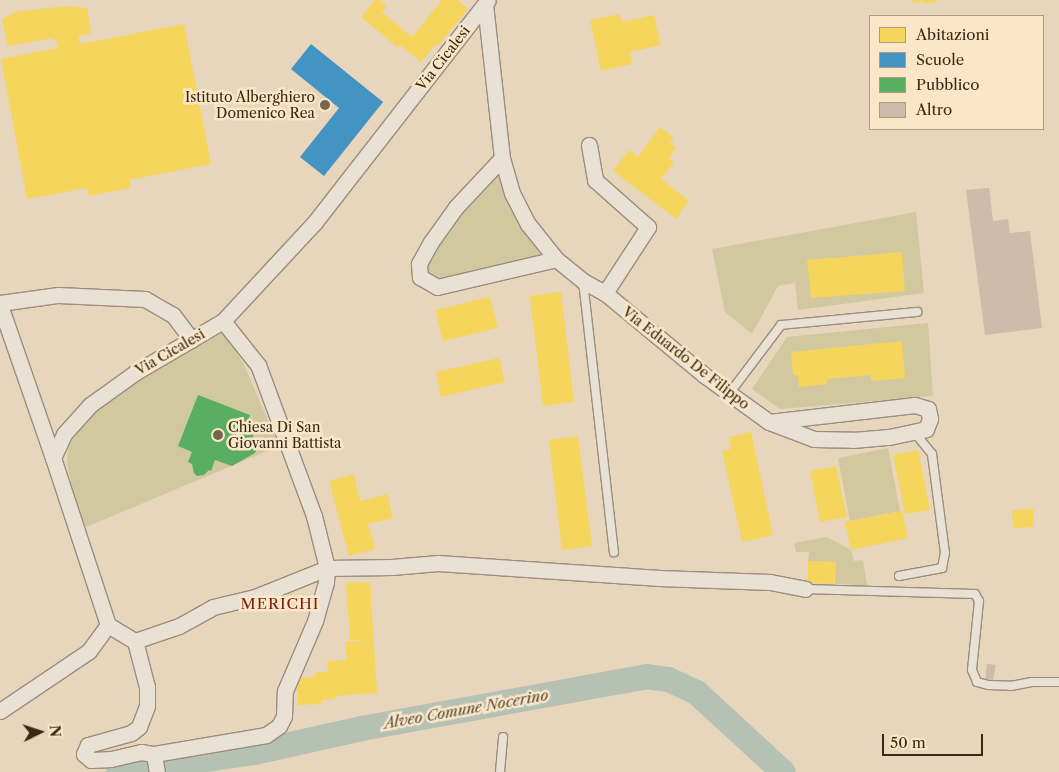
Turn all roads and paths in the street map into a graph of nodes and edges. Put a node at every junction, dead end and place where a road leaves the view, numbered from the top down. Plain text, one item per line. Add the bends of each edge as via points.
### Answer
1 (486, 2) edge
2 (590, 145) dead end
3 (502, 158) junction
4 (556, 259) junction
5 (583, 281) junction
6 (605, 293) junction
7 (0, 304) edge
8 (917, 312) dead end
9 (223, 321) junction
10 (192, 340) junction
11 (729, 394) junction
12 (769, 422) junction
13 (41, 425) junction
14 (69, 427) junction
15 (914, 432) junction
16 (53, 458) junction
17 (614, 552) dead end
18 (327, 568) junction
19 (899, 576) dead end
20 (806, 589) joint
21 (108, 625) junction
22 (136, 641) junction
23 (1059, 682) edge
24 (0, 711) edge
25 (503, 736) dead end
26 (156, 762) edge
27 (500, 772) edge

1 - 3 street, Via Eduardo De Filippo
1 - 9 street, Via Cicalesi via 315,222
2 - 6 street via 595,180 648,227
3 - 4 street, Via Eduardo De Filippo via 512,192 528,224
3 - 4 street via 456,206 430,242 419,264 420,277 438,287
4 - 5 street, Via Eduardo De Filippo
5 - 6 street, Via Eduardo De Filippo
5 - 17 lane
6 - 11 street, Via Eduardo De Filippo
7 - 10 street via 58,295 145,299 173,315
7 - 13 street
8 - 11 lane via 781,325
9 - 10 street, Via Cicalesi
9 - 18 street via 258,365 297,464
10 - 14 street, Via Cicalesi via 136,372 90,405
11 - 12 street, Via Eduardo De Filippo
12 - 15 street, Via Eduardo De Filippo via 814,439 853,440
12 - 15 street via 915,405 928,409 930,419 926,429
13 - 14 street
13 - 16 street
14 - 16 street, Via Cicalesi
15 - 19 lane via 932,454 945,553 942,568
16 - 21 street
18 - 20 street via 438,563 770,582
18 - 22 street via 255,597 213,607 179,626
18 - 26 street via 314,621 285,691 284,716 279,726 266,735
20 - 23 lane via 975,594 979,601 972,670 977,682 1011,686
21 - 22 street
21 - 24 street via 89,651
22 - 26 street via 147,687 147,706 138,727 131,734 88,745 84,754 91,760 141,752
25 - 27 lane

